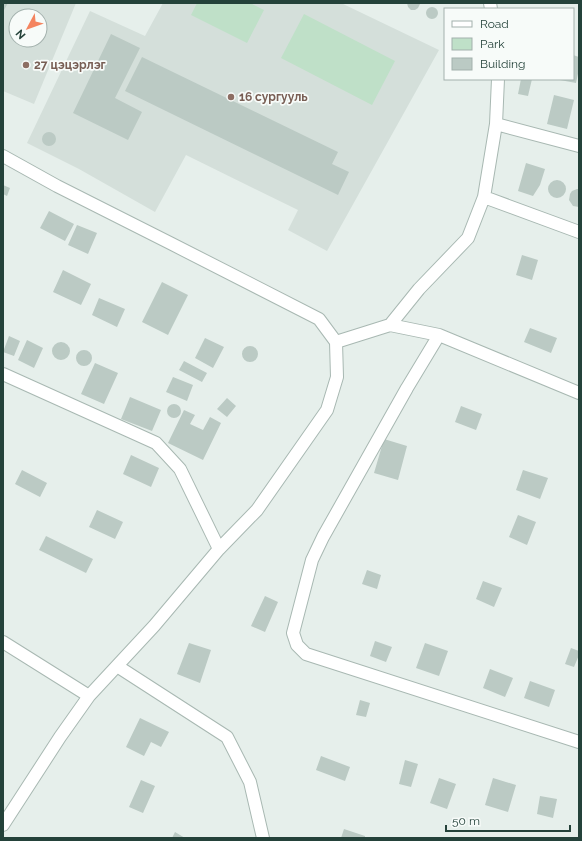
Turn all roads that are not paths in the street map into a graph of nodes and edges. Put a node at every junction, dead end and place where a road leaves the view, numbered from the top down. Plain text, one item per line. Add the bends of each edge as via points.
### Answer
1 (498, 80) edge
2 (496, 124) junction
3 (579, 146) edge
4 (3, 156) edge
5 (484, 197) junction
6 (579, 232) edge
7 (390, 325) junction
8 (439, 335) junction
9 (336, 342) junction
10 (3, 374) edge
11 (579, 393) edge
12 (219, 549) junction
13 (3, 642) edge
14 (117, 666) junction
15 (89, 696) junction
16 (579, 742) edge
17 (3, 825) edge
18 (263, 838) edge

1 - 2 street
2 - 3 street
2 - 5 street
4 - 9 street via 318,319
5 - 6 street
5 - 7 street via 468,238 419,289
7 - 8 street
7 - 9 street
8 - 11 street
8 - 16 street via 323,536 312,560 294,633 297,645 306,654
9 - 12 street via 337,377 327,410 257,510
10 - 12 street via 156,443 180,469
12 - 14 street
13 - 15 street
14 - 15 street
14 - 18 street via 227,737 250,782
15 - 17 street

